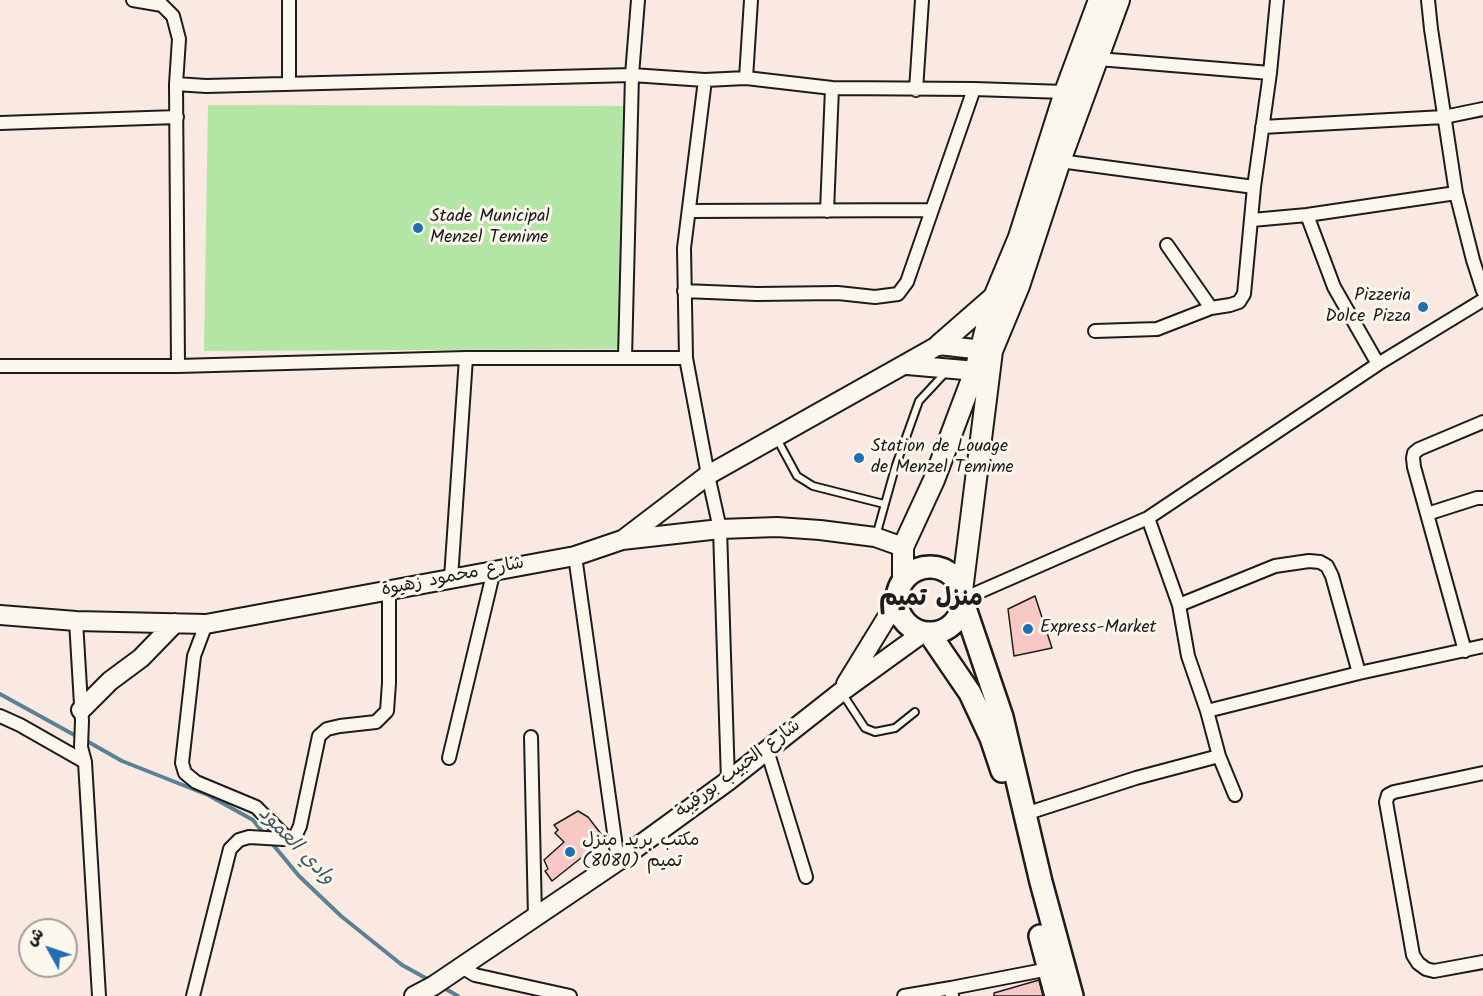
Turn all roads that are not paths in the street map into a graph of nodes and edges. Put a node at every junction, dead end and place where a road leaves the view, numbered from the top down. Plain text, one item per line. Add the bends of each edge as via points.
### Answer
1 (133, 0) edge
2 (289, 0) edge
3 (638, 0) edge
4 (751, 0) edge
5 (922, 0) edge
6 (1099, 0) edge
7 (1119, 0) edge
8 (1277, 0) edge
9 (1428, 0) edge
10 (168, 5) edge
11 (1098, 60) junction
12 (1270, 73) junction
13 (632, 75) junction
14 (746, 78) junction
15 (705, 80) junction
16 (176, 84) junction
17 (289, 84) junction
18 (832, 88) junction
19 (974, 89) junction
20 (916, 90) junction
21 (1073, 97) junction
22 (1483, 110) edge
23 (177, 117) junction
24 (1444, 117) junction
25 (0, 123) edge
26 (1262, 127) junction
27 (1060, 161) junction
28 (1254, 187) junction
29 (1456, 193) junction
30 (932, 210) junction
31 (690, 211) junction
32 (827, 212) junction
33 (1307, 215) junction
34 (1252, 220) junction
35 (1167, 245) dead end
36 (684, 291) junction
37 (1483, 291) edge
38 (994, 297) junction
39 (1483, 300) edge
40 (1211, 308) junction
41 (1095, 331) dead end
42 (939, 345) junction
43 (986, 350) junction
44 (466, 358) junction
45 (625, 358) junction
46 (686, 358) junction
47 (907, 364) junction
48 (1378, 364) junction
49 (0, 366) edge
50 (178, 366) junction
51 (952, 367) junction
52 (981, 372) junction
53 (1483, 422) edge
54 (776, 436) junction
55 (708, 475) junction
56 (1483, 498) edge
57 (884, 504) junction
58 (1427, 514) junction
59 (1148, 518) junction
60 (720, 529) junction
61 (875, 537) junction
62 (622, 540) junction
63 (903, 547) junction
64 (575, 556) junction
65 (494, 570) junction
66 (451, 578) junction
67 (389, 590) junction
68 (900, 591) junction
69 (962, 598) junction
70 (1179, 605) junction
71 (0, 615) edge
72 (76, 621) junction
73 (175, 623) junction
74 (206, 624) junction
75 (926, 632) junction
76 (1483, 646) edge
77 (1465, 651) junction
78 (1359, 673) junction
79 (841, 692) junction
80 (1207, 711) junction
81 (915, 712) dead end
82 (0, 716) edge
83 (81, 716) junction
84 (531, 737) dead end
85 (767, 750) junction
86 (1219, 756) junction
87 (449, 758) dead end
88 (85, 762) junction
89 (1483, 773) edge
90 (728, 781) junction
91 (1235, 795) dead end
92 (1025, 814) junction
93 (285, 839) junction
94 (618, 861) junction
95 (806, 877) dead end
96 (535, 917) junction
97 (1483, 962) edge
98 (459, 967) junction
99 (1049, 969) junction
100 (952, 992) edge
101 (421, 993) edge
102 (99, 996) edge
103 (193, 996) edge
104 (570, 996) edge
105 (904, 996) edge
106 (1056, 996) edge
107 (1072, 996) edge

1 - 10 street
2 - 17 street
3 - 13 street
4 - 14 street
5 - 20 street
6 - 21 main road
7 - 11 main road
8 - 12 street
9 - 24 street
10 - 16 street via 179,39
11 - 12 street
11 - 21 main road
12 - 26 street
13 - 15 street
13 - 17 street
13 - 45 street
14 - 15 street
14 - 18 street
15 - 31 street
16 - 17 street
16 - 23 street
18 - 20 street
18 - 32 street
19 - 20 street
19 - 21 street
19 - 30 street
21 - 27 main road
21 - 38 main road
22 - 24 street
23 - 25 street
23 - 50 street
24 - 26 street
24 - 29 street
26 - 28 street
27 - 28 street
27 - 43 main road via 1019,286
28 - 34 street
29 - 33 street
29 - 37 street
30 - 32 street
30 - 36 street via 907,282 898,294 875,297
31 - 32 street
31 - 36 street via 684,248
33 - 34 street
33 - 48 street via 1334,287
34 - 40 street via 1244,294 1239,302
35 - 40 street
36 - 46 street
38 - 42 main road
38 - 43 main road
39 - 48 street
40 - 41 street via 1157,329
42 - 43 main road
42 - 47 main road
43 - 52 main road
44 - 45 street
44 - 50 street
44 - 66 street
45 - 46 street
46 - 55 street
47 - 51 main road
47 - 54 main road
48 - 59 street
49 - 50 street
51 - 52 main road
51 - 57 lane via 919,401
52 - 63 main road
52 - 69 main road
53 - 58 street via 1414,453
54 - 55 main road
54 - 57 lane via 797,476 813,486
55 - 60 street
55 - 62 main road
56 - 58 street
57 - 61 lane
58 - 77 street
59 - 69 street
59 - 70 street
60 - 61 main road, شارع محمود زهيوة via 777,527
60 - 62 main road, شارع محمود زهيوة
60 - 90 street
61 - 63 main road, شارع محمود زهيوة
62 - 64 main road, شارع محمود زهيوة
63 - 68 main road
64 - 65 main road, شارع محمود زهيوة
64 - 94 street
65 - 66 main road, شارع محمود زهيوة
65 - 87 street
66 - 67 main road, شارع محمود زهيوة
67 - 74 main road, شارع محمود زهيوة
67 - 93 street via 387,711 376,722 327,729 320,736 300,826 295,837
68 - 69 highway via 910,574 930,567 950,574 957,581
68 - 75 highway via 901,615 917,630
68 - 79 main road, شارع الحبيب بورقيبة
69 - 75 highway via 960,612 948,627
69 - 92 highway via 1002,717
70 - 78 street via 1275,566 1320,562 1332,576
70 - 80 street via 1188,656
71 - 72 main road, شارع محمود زهيوة
72 - 73 main road, شارع محمود زهيوة
72 - 83 street
73 - 74 main road, شارع محمود زهيوة
73 - 83 main road via 141,658 110,681
74 - 93 street via 194,656 182,764 185,773 196,782 256,807
75 - 79 main road, شارع الحبيب بورقيبة
75 - 99 highway via 970,693 1000,761
76 - 77 street
77 - 78 street
78 - 80 street
79 - 81 lane via 865,728 875,732 895,728
79 - 85 main road, شارع الحبيب بورقيبة
80 - 86 street
82 - 88 street
83 - 88 street
84 - 96 street
85 - 90 main road, شارع الحبيب بورقيبة
85 - 95 street
86 - 91 street
86 - 92 street
88 - 102 street
89 - 97 street via 1394,792 1386,802 1413,956 1434,972
90 - 94 main road, شارع الحبيب بورقيبة
92 - 107 highway
93 - 103 street via 249,837 230,849
94 - 96 main road, شارع الحبيب بورقيبة
96 - 98 main road, شارع الحبيب بورقيبة
98 - 101 main road, شارع الحبيب بورقيبة
98 - 104 street via 475,975
99 - 100 street
99 - 106 highway
100 - 105 street

